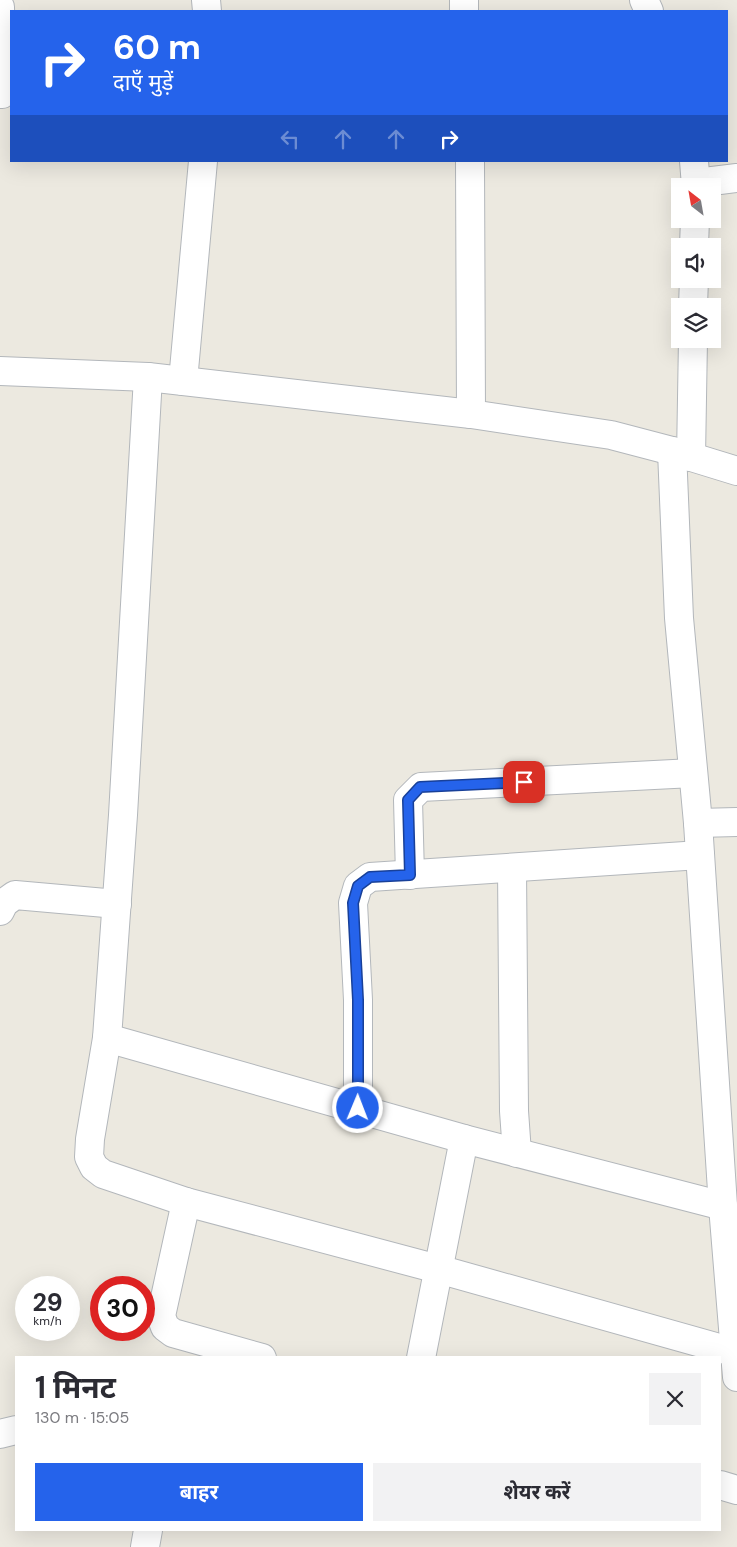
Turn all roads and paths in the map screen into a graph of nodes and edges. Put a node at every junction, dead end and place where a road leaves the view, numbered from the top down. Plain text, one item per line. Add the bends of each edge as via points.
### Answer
1 (0, 7) edge
2 (5, 94) edge
3 (203, 162) edge
4 (470, 162) edge
5 (695, 177) edge
6 (737, 178) edge
7 (692, 348) edge
8 (0, 371) edge
9 (148, 377) junction
10 (182, 381) junction
11 (471, 414) junction
12 (681, 454) junction
13 (737, 471) edge
14 (693, 773) junction
15 (737, 822) edge
16 (698, 823) junction
17 (700, 855) junction
18 (512, 868) junction
19 (410, 875) junction
20 (117, 904) junction
21 (0, 911) edge
22 (108, 1038) junction
23 (358, 1108) junction
24 (464, 1139) junction
25 (517, 1153) junction
26 (186, 1202) junction
27 (723, 1206) junction
28 (438, 1269) junction
29 (255, 1356) edge
30 (421, 1356) edge
31 (720, 1356) edge
32 (721, 1356) edge
33 (736, 1361) edge
34 (15, 1430) edge
35 (0, 1434) edge
36 (721, 1485) edge
37 (737, 1490) edge
38 (148, 1531) edge
39 (145, 1547) edge

1 - 2 street
3 - 10 street
4 - 11 street
5 - 6 street
7 - 12 street
8 - 9 street
9 - 10 street
9 - 20 street
10 - 11 street
11 - 12 street via 611,435
12 - 13 street
12 - 14 street via 679,618
14 - 16 street
14 - 19 street via 420,787 408,800
15 - 16 street
16 - 17 street
17 - 18 street
17 - 27 street
18 - 19 street
18 - 25 street
19 - 23 street via 370,877 358,886 353,903 358,1000
20 - 21 street via 15,895
20 - 22 street
22 - 23 street
22 - 26 street via 90,1139 89,1156 94,1167 103,1174
23 - 24 street
24 - 25 street
24 - 28 street
25 - 27 street
26 - 28 street
26 - 29 street via 161,1316 165,1327 174,1333
27 - 33 street
28 - 30 street
28 - 31 street
32 - 33 street
34 - 35 street
36 - 37 street
38 - 39 street

